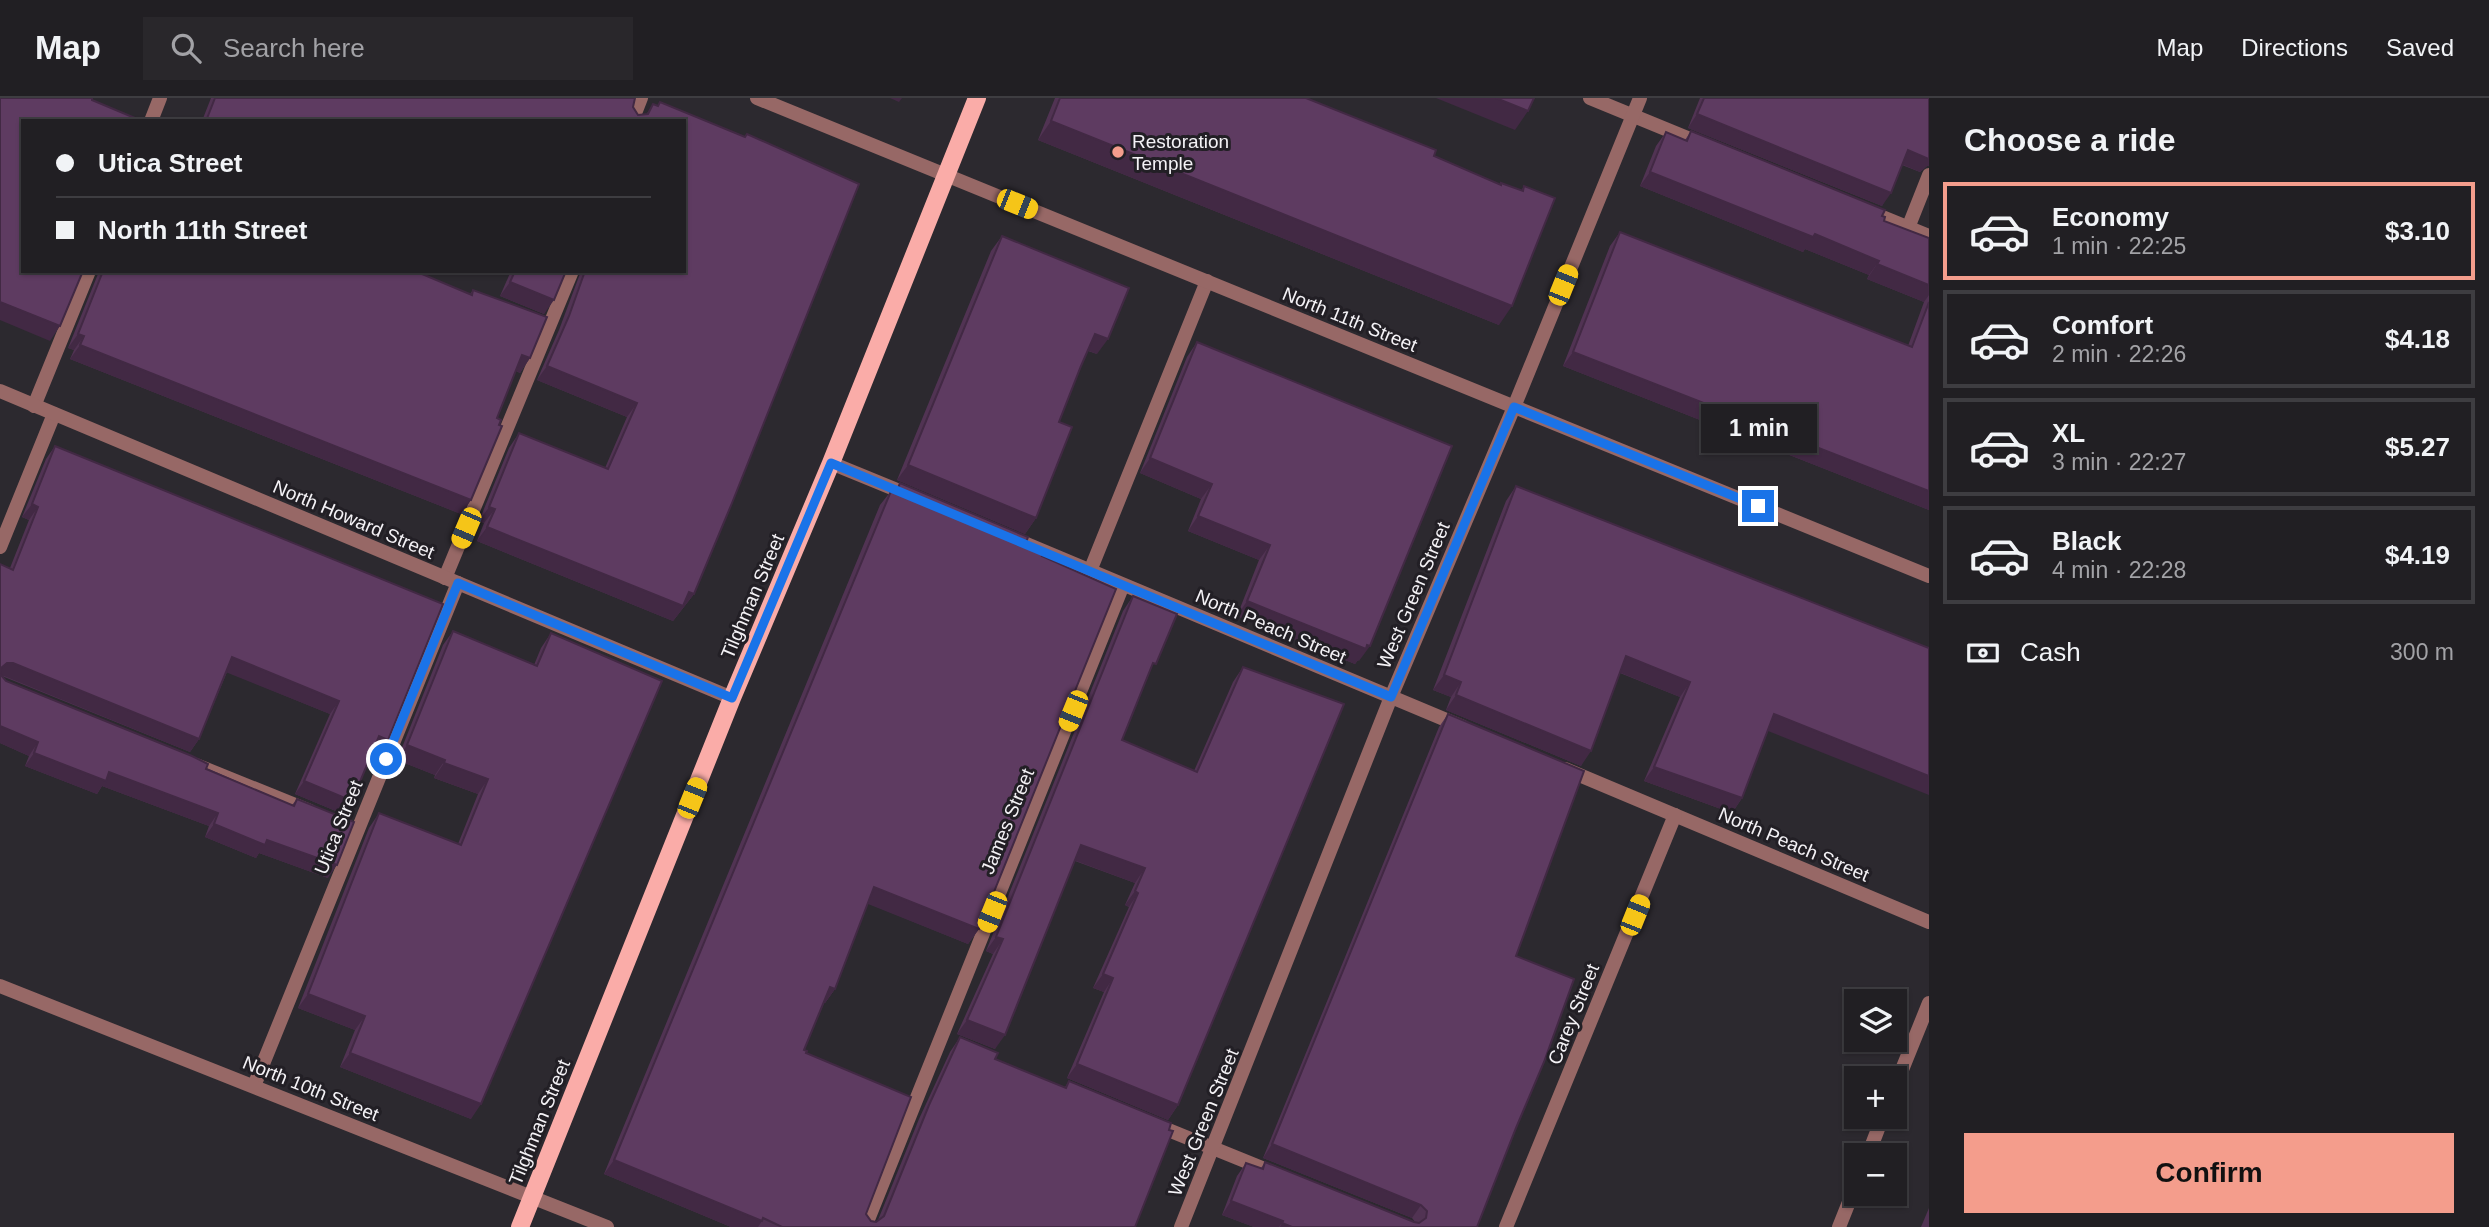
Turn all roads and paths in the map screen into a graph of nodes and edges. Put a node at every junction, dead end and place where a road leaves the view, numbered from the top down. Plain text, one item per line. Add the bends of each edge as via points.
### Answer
1 (160, 98) edge
2 (641, 98) edge
3 (757, 98) edge
4 (977, 98) edge
5 (1590, 98) edge
6 (1640, 98) edge
7 (1633, 115) junction
8 (152, 119) edge
9 (633, 119) edge
10 (1720, 151) edge
11 (945, 175) junction
12 (1929, 175) edge
13 (1858, 207) edge
14 (1908, 228) junction
15 (1929, 236) edge
16 (88, 273) edge
17 (571, 273) edge
18 (1207, 281) junction
19 (0, 391) edge
20 (34, 406) junction
21 (1514, 407) junction
22 (54, 414) junction
23 (831, 463) junction
24 (930, 504) edge
25 (992, 530) edge
26 (0, 547) edge
27 (1090, 571) junction
28 (1929, 576) edge
29 (452, 580) junction
30 (1123, 585) junction
31 (1391, 697) junction
32 (732, 698) junction
33 (1478, 733) edge
34 (179, 758) edge
35 (1552, 764) edge
36 (319, 815) edge
37 (1675, 815) junction
38 (1929, 922) edge
39 (0, 986) edge
40 (1929, 1003) edge
41 (1904, 1066) edge
42 (254, 1086) junction
43 (1139, 1118) edge
44 (1214, 1148) junction
45 (1292, 1180) edge
46 (532, 1196) junction
47 (1847, 1206) edge
48 (520, 1227) edge
49 (607, 1227) edge
50 (865, 1227) edge
51 (1181, 1227) edge
52 (1506, 1227) edge
53 (1839, 1227) edge

1 - 8 street
2 - 9 street
3 - 11 street, North 11th Street
4 - 11 main road, Tilghman Street
5 - 7 street
6 - 7 street, West Green Street
7 - 10 street
7 - 21 street, West Green Street
11 - 18 street, North 11th Street
11 - 23 main road, Tilghman Street
12 - 14 street
13 - 14 street
14 - 15 street
16 - 20 street
17 - 29 street, Utica Street via 544,324
18 - 21 street, North 11th Street
18 - 27 street
19 - 20 street, North Howard Street
20 - 22 street, North Howard Street
21 - 28 street, North 11th Street
21 - 31 street, West Green Street
22 - 26 street
22 - 29 street, North Howard Street
23 - 24 street
23 - 32 main road, Tilghman Street
25 - 27 street, North Peach Street
27 - 30 street, North Peach Street
29 - 32 street, North Howard Street
29 - 42 street, Utica Street via 351,828
30 - 31 street, North Peach Street
30 - 50 street, James Street via 947,1040
31 - 33 street, North Peach Street
31 - 44 street, West Green Street
32 - 46 main road, Tilghman Street
34 - 36 street
35 - 37 street, North Peach Street
37 - 38 street, North Peach Street
37 - 52 street, Carey Street
39 - 42 street, North 10th Street
40 - 41 street
42 - 46 street, North 10th Street
43 - 44 street
44 - 45 street
44 - 51 street, West Green Street
46 - 48 main road, Tilghman Street
46 - 49 street, North 10th Street
47 - 53 street

